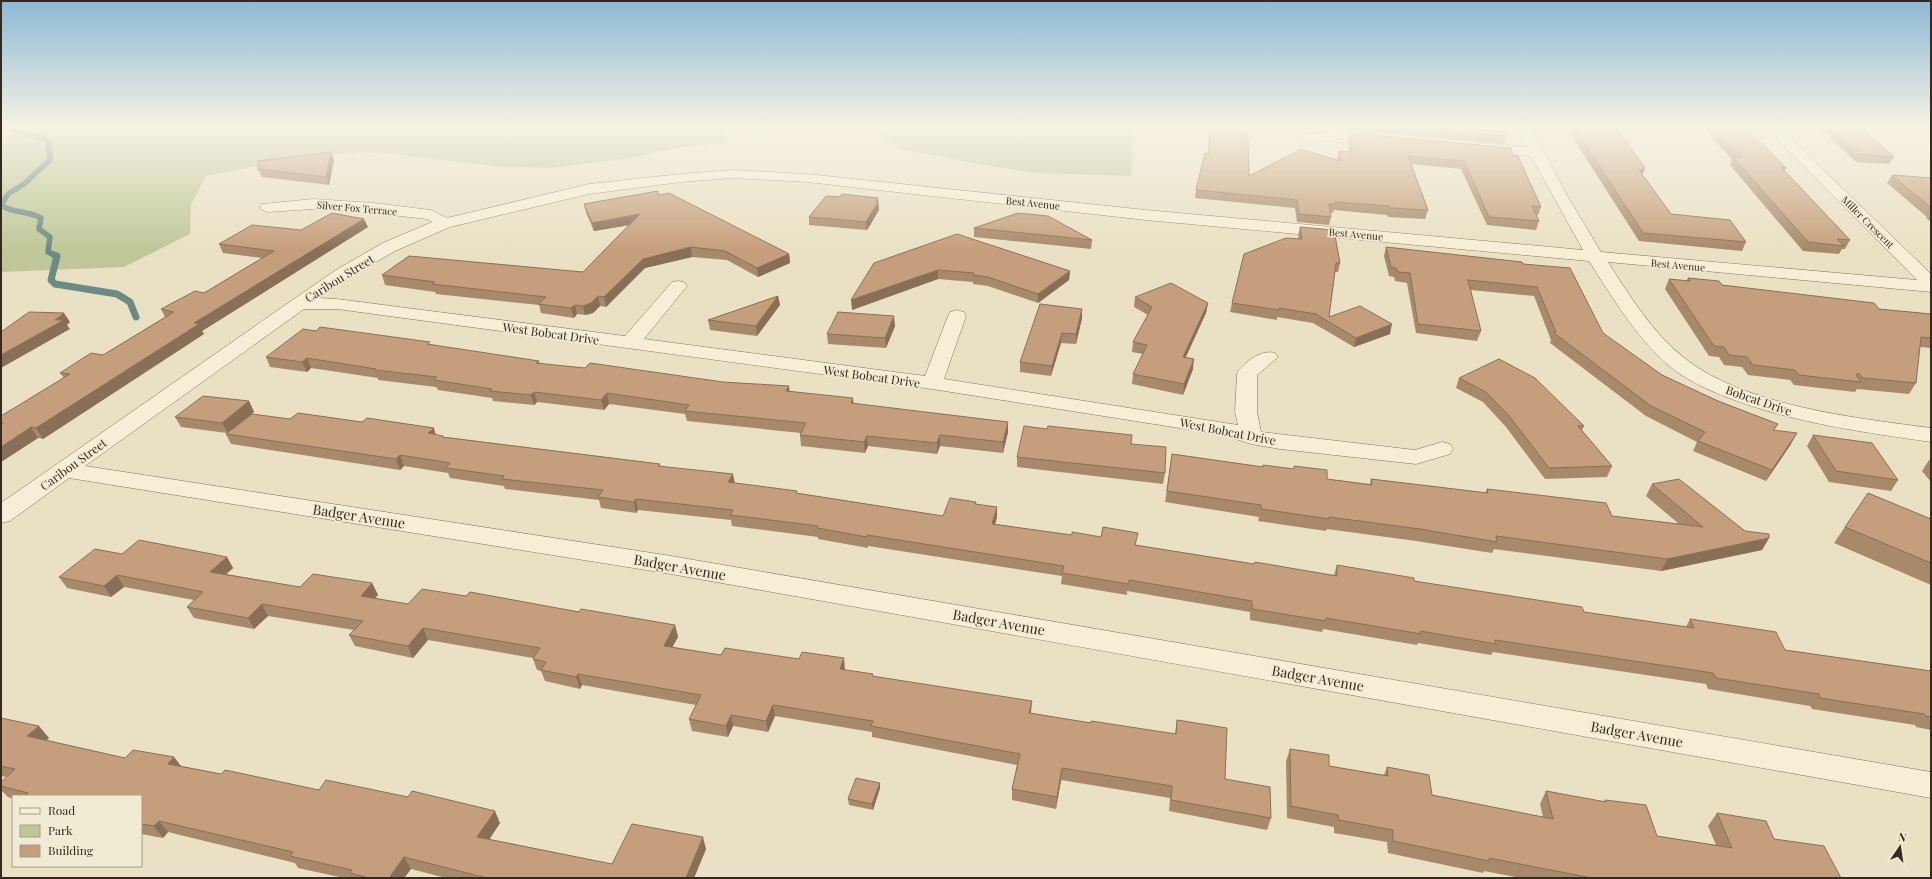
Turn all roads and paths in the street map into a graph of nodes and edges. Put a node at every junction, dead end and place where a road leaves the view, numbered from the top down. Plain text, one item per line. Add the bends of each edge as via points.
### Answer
1 (1546, 168) edge
2 (1814, 168) edge
3 (733, 174) joint
4 (268, 207) dead end
5 (445, 223) junction
6 (1595, 257) junction
7 (1931, 284) edge
8 (678, 286) dead end
9 (1931, 287) edge
10 (300, 303) junction
11 (957, 316) dead end
12 (630, 343) junction
13 (1268, 357) dead end
14 (932, 384) junction
15 (1931, 435) edge
16 (1251, 436) junction
17 (1442, 449) dead end
18 (65, 470) junction
19 (1, 515) edge
20 (1931, 785) edge

1 - 6 street
2 - 7 street, Miller Crescent
3 - 5 street, Caribou Street via 589,189
3 - 6 street, Best Avenue via 808,178 1146,215
4 - 5 street, Silver Fox Terrace via 313,204 374,208 431,215
5 - 10 street, Caribou Street via 389,248 342,274
6 - 9 street, Best Avenue
6 - 15 street, Bobcat Drive via 1658,347 1694,374 1740,396 1791,412 1863,426
8 - 12 street
10 - 12 street, West Bobcat Drive via 337,304
10 - 18 street, Caribou Street
11 - 14 street
12 - 14 street, West Bobcat Drive
13 - 16 street via 1247,373 1246,412
14 - 16 street, West Bobcat Drive via 1228,429
16 - 17 street, West Bobcat Drive via 1280,442 1416,457
18 - 19 street, Caribou Street
18 - 20 street, Badger Avenue via 665,564

